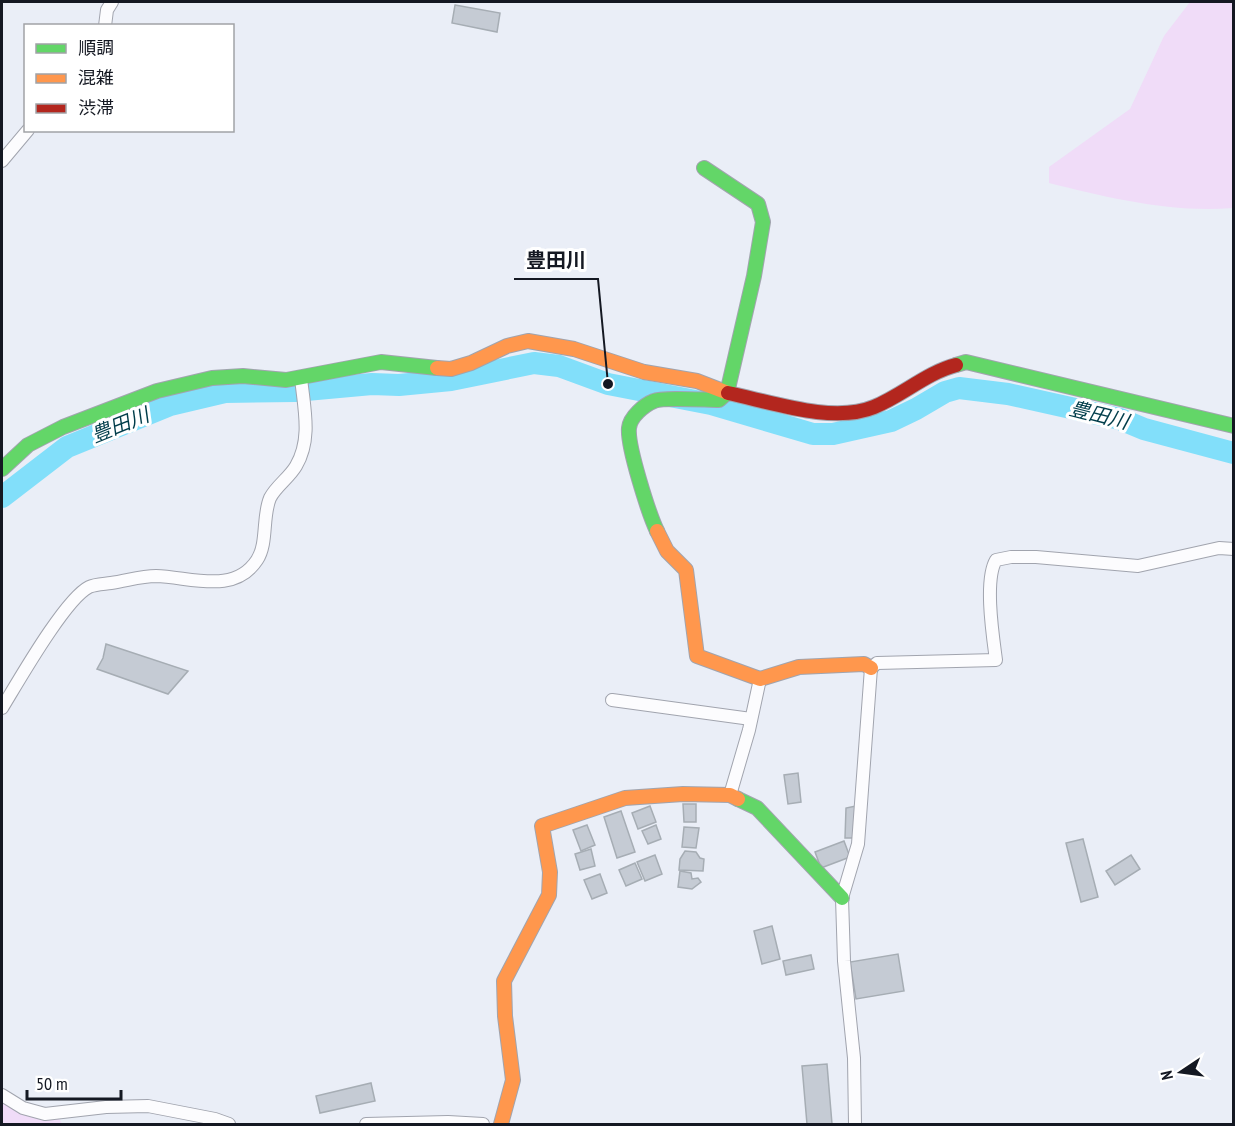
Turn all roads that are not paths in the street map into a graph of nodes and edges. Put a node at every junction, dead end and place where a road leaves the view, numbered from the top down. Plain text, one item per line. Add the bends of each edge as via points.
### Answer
1 (112, 2) edge
2 (105, 24) edge
3 (26, 132) edge
4 (2, 161) edge
5 (704, 168) dead end
6 (301, 378) junction
7 (727, 393) junction
8 (1233, 426) edge
9 (2, 469) edge
10 (1233, 549) edge
11 (871, 668) junction
12 (760, 679) junction
13 (612, 700) dead end
14 (2, 708) edge
15 (751, 719) junction
16 (730, 795) junction
17 (842, 898) junction
18 (2, 1095) edge
19 (228, 1125) edge
20 (366, 1125) edge
21 (483, 1125) edge
22 (501, 1125) edge
23 (855, 1125) edge

1 - 2 street
3 - 4 street
5 - 7 street via 758,204 763,222
6 - 7 street via 381,362 451,369 528,341 574,349 644,372 698,381
6 - 9 street via 212,378 157,390 63,427 28,445
6 - 14 street via 305,447 271,497 258,558 246,572 235,580 210,582 155,576 89,587 72,600 59,618
7 - 8 street via 826,414 852,413 874,407 941,369 966,362
7 - 12 street via 719,400 655,400 638,412 629,426 630,440 649,515 667,551 686,570 697,656
10 - 11 street via 1219,548 1138,566 1036,557 996,560 990,582 996,660 877,663
11 - 12 street via 864,664 800,666
11 - 17 street via 858,844
12 - 15 street
13 - 15 street
15 - 16 street
16 - 17 street via 757,808
16 - 22 street via 625,798 542,826 550,872 549,895 504,981 513,1080
17 - 23 street via 844,961 855,1058
18 - 19 street via 22,1108 45,1114 148,1106
20 - 21 street

